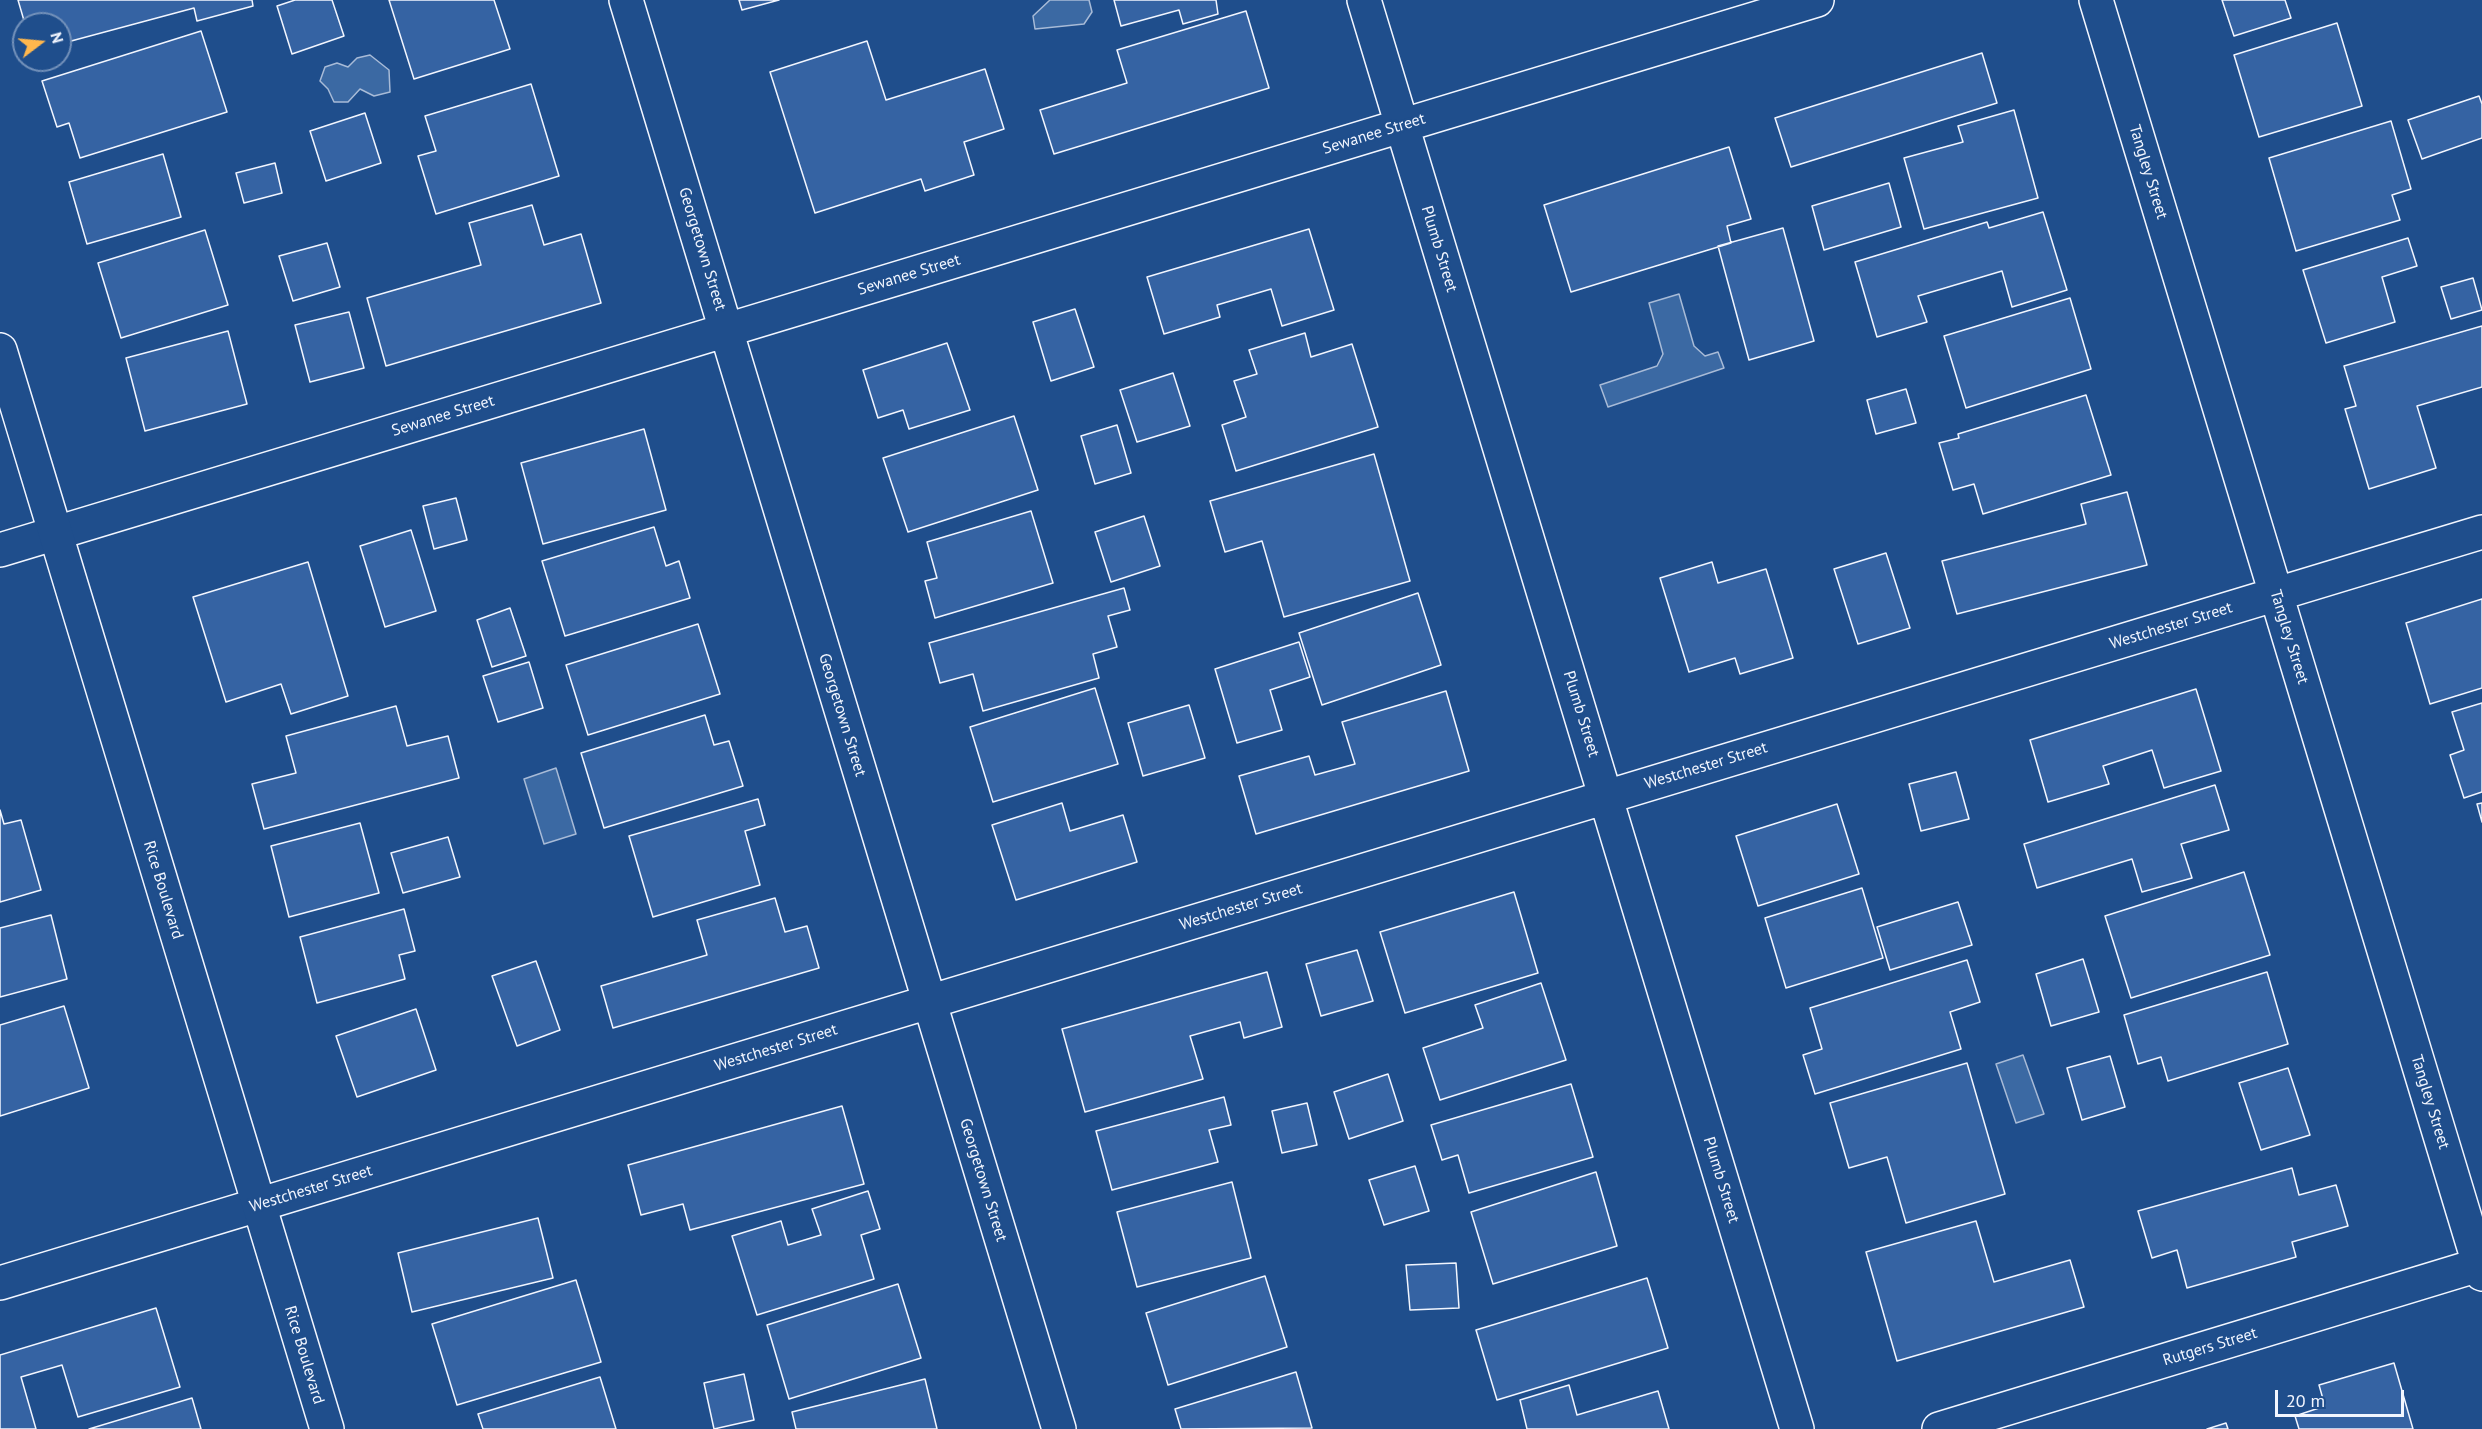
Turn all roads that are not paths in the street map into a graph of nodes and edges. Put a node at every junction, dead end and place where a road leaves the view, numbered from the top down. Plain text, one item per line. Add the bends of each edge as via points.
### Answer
1 (626, 0) edge
2 (1364, 0) edge
3 (1817, 0) edge
4 (2096, 0) edge
5 (1402, 125) junction
6 (726, 330) junction
7 (0, 350) edge
8 (2482, 532) edge
9 (55, 534) junction
10 (0, 550) edge
11 (2277, 594) junction
12 (1605, 796) junction
13 (929, 1002) junction
14 (259, 1205) junction
15 (2481, 1268) edge
16 (0, 1283) edge
17 (327, 1429) edge
18 (1059, 1429) edge
19 (1797, 1429) edge
20 (1939, 1429) edge

1 - 6 street, Georgetown Street
2 - 5 street, Plumb Street
3 - 5 street, Sewanee Street
4 - 11 street, Tangley Street
5 - 6 street, Sewanee Street
5 - 12 street, Plumb Street
6 - 9 street, Sewanee Street
6 - 13 street, Georgetown Street
7 - 9 street, Rice Boulevard
8 - 11 street, Westchester Street
9 - 10 street, Sewanee Street
9 - 14 street, Rice Boulevard
11 - 12 street, Westchester Street
11 - 15 street, Tangley Street
12 - 13 street, Westchester Street
12 - 19 street, Plumb Street
13 - 14 street, Westchester Street
13 - 18 street, Georgetown Street
14 - 16 street, Westchester Street
14 - 17 street, Rice Boulevard
15 - 20 street, Rutgers Street

